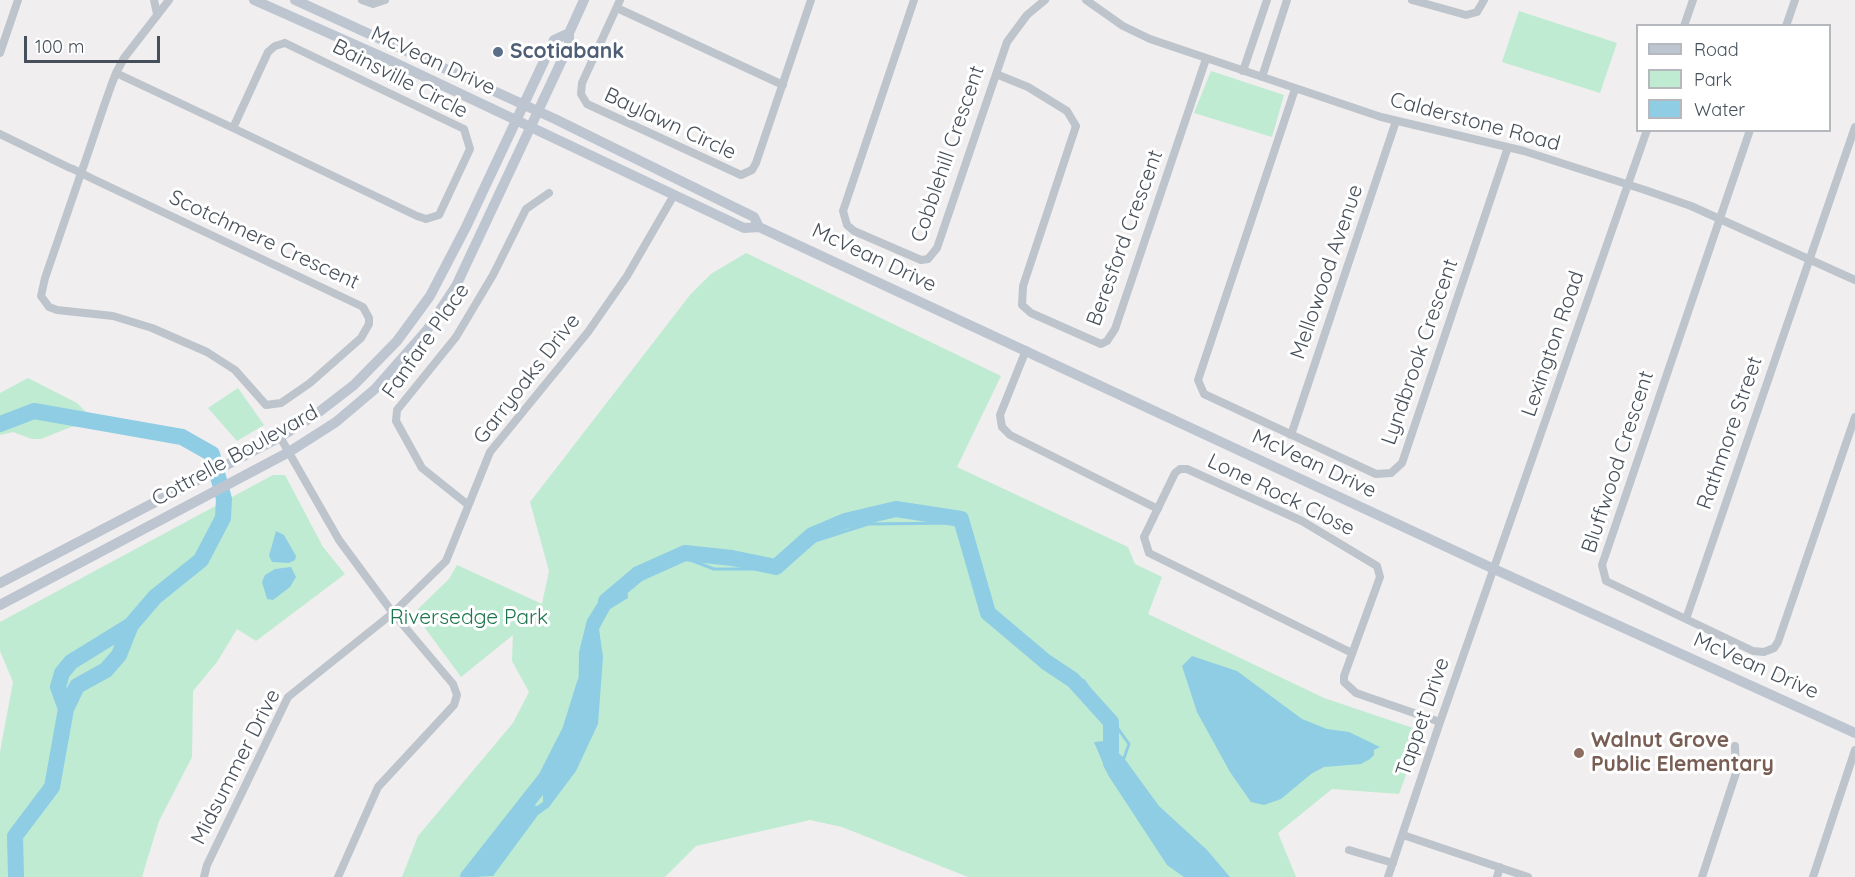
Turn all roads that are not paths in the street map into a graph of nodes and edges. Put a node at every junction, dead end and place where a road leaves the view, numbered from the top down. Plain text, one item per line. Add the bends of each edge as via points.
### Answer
1 (18, 0) edge
2 (154, 0) edge
3 (169, 0) edge
4 (254, 0) edge
5 (295, 0) edge
6 (362, 0) edge
7 (385, 0) edge
8 (584, 0) edge
9 (811, 0) edge
10 (914, 0) edge
11 (1045, 0) edge
12 (1086, 0) edge
13 (1267, 0) edge
14 (1287, 0) edge
15 (1412, 0) edge
16 (1484, 0) edge
17 (1693, 0) edge
18 (1795, 0) edge
19 (619, 4) edge
20 (157, 14) junction
21 (1685, 24) edge
22 (1787, 24) edge
23 (569, 33) junction
24 (0, 53) edge
25 (1206, 59) junction
26 (1243, 71) junction
27 (116, 73) junction
28 (996, 74) junction
29 (1262, 78) junction
30 (783, 85) junction
31 (1294, 88) junction
32 (522, 105) junction
33 (537, 111) junction
34 (515, 121) junction
35 (1396, 121) junction
36 (1855, 127) edge
37 (233, 128) junction
38 (530, 128) junction
39 (1646, 132) edge
40 (1749, 132) edge
41 (0, 134) edge
42 (1508, 147) junction
43 (81, 173) junction
44 (1628, 185) junction
45 (549, 193) dead end
46 (674, 195) junction
47 (1719, 219) junction
48 (759, 227) junction
49 (1809, 259) junction
50 (1855, 280) edge
51 (1026, 350) junction
52 (1855, 417) edge
53 (1291, 435) junction
54 (280, 437) junction
55 (289, 452) junction
56 (467, 504) junction
57 (1158, 509) junction
58 (1494, 569) junction
59 (0, 582) edge
60 (0, 605) edge
61 (393, 613) junction
62 (1686, 619) junction
63 (1352, 652) junction
64 (1440, 722) junction
65 (1855, 733) edge
66 (1736, 746) dead end
67 (1855, 750) edge
68 (1403, 835) junction
69 (1349, 850) dead end
70 (1393, 863) junction
71 (1500, 867) junction
72 (204, 877) edge
73 (338, 877) edge
74 (1388, 877) edge
75 (1497, 877) edge
76 (1528, 877) edge
77 (1702, 877) edge
78 (1813, 877) edge

1 - 24 street
2 - 20 street
3 - 20 street
4 - 34 main road, McVean Drive
5 - 32 main road, McVean Drive
6 - 7 street via 373,4
8 - 23 main road, Cottrelle Boulevard
9 - 30 street, Baylawn Circle
10 - 28 street, Cobblehill Crescent via 843,211 847,225 914,258 924,260 932,256
11 - 28 street, Cobblehill Crescent via 1012,34
12 - 25 street, Calderstone Road via 1136,33
13 - 26 street
14 - 29 street
15 - 16 street via 1466,15 1476,12
17 - 21 street
18 - 22 street
19 - 30 street, Baylawn Circle
19 - 30 street, Baylawn Circle via 581,88 587,104 605,114 741,175 756,164
20 - 27 street
23 - 32 main road, Cottrelle Boulevard via 554,40
23 - 33 main road, Cottrelle Boulevard via 569,45
25 - 26 street, Calderstone Road
25 - 28 street, Beresford Crescent via 1115,329 1101,344 1031,313 1022,305 1023,286 1076,126 1067,111 1028,87
26 - 29 street, Calderstone Road
27 - 37 street, Bainsville Circle
27 - 43 street
29 - 31 street, Calderstone Road
31 - 35 street, Calderstone Road
31 - 53 street, Lyndbrook Crescent via 1198,375 1204,394
32 - 33 main road, McVean Drive
32 - 34 main road, Cottrelle Boulevard
33 - 38 main road, Cottrelle Boulevard
33 - 48 main road, McVean Drive via 754,217
34 - 38 main road, McVean Drive
34 - 54 main road, Cottrelle Boulevard via 457,245 413,321 354,385
35 - 42 street, Calderstone Road
35 - 53 street, Mellowood Avenue
36 - 49 street, Rathmore Street
37 - 37 street, Bainsville Circle via 426,219 439,215 444,208 470,149 468,135 459,126 285,43 268,52
38 - 46 main road, McVean Drive
38 - 55 main road, Cottrelle Boulevard via 456,286 427,330 353,409
39 - 44 street, Lexington Road
40 - 47 street, Bluffwood Crescent
41 - 43 street
42 - 44 street, Calderstone Road
42 - 53 street, Lyndbrook Crescent via 1397,470 1384,476 1376,474
43 - 43 street, Scotchmere Crescent via 42,290 41,297 49,308 113,316 152,328 226,363 261,401 273,406 335,363 366,331 369,318 359,305
44 - 47 street, Calderstone Road
44 - 58 street, Lexington Road
45 - 56 street, Fanfare Place via 526,209 456,337 397,410 396,421 422,468
46 - 48 main road, McVean Drive via 744,228
46 - 56 street, Garryoaks Drive via 627,276 588,332 490,452
47 - 49 street, Calderstone Road
47 - 62 street, Bluffwood Crescent via 1602,565 1603,576 1610,584
48 - 51 main road, McVean Drive
49 - 50 street, Calderstone Road
49 - 62 street, Rathmore Street
51 - 57 street via 1000,416 1002,427 1010,435
51 - 58 main road, McVean Drive
52 - 62 street, Bluffwood Crescent via 1774,648 1753,651
54 - 55 street
54 - 59 main road, Cottrelle Boulevard
55 - 60 main road, Cottrelle Boulevard
55 - 61 street via 339,540
56 - 61 street, Garryoaks Drive via 446,561
57 - 63 street, Lone Rock Close via 1144,537 1153,557
57 - 63 street, Lone Rock Close via 1174,473 1187,469 1302,521 1371,560 1380,577
58 - 64 street, Tappet Drive
58 - 65 main road, McVean Drive
61 - 72 street, Midsummer Drive via 288,697
61 - 73 street via 453,684 457,695 454,705 378,787
63 - 64 street, Lone Rock Close via 1344,676 1351,691
64 - 68 street, Tappet Drive
66 - 77 street via 1736,773
67 - 78 street
68 - 70 street, Tappet Drive
68 - 71 street
69 - 70 street
70 - 74 street, Tappet Drive
71 - 75 street
71 - 76 street

